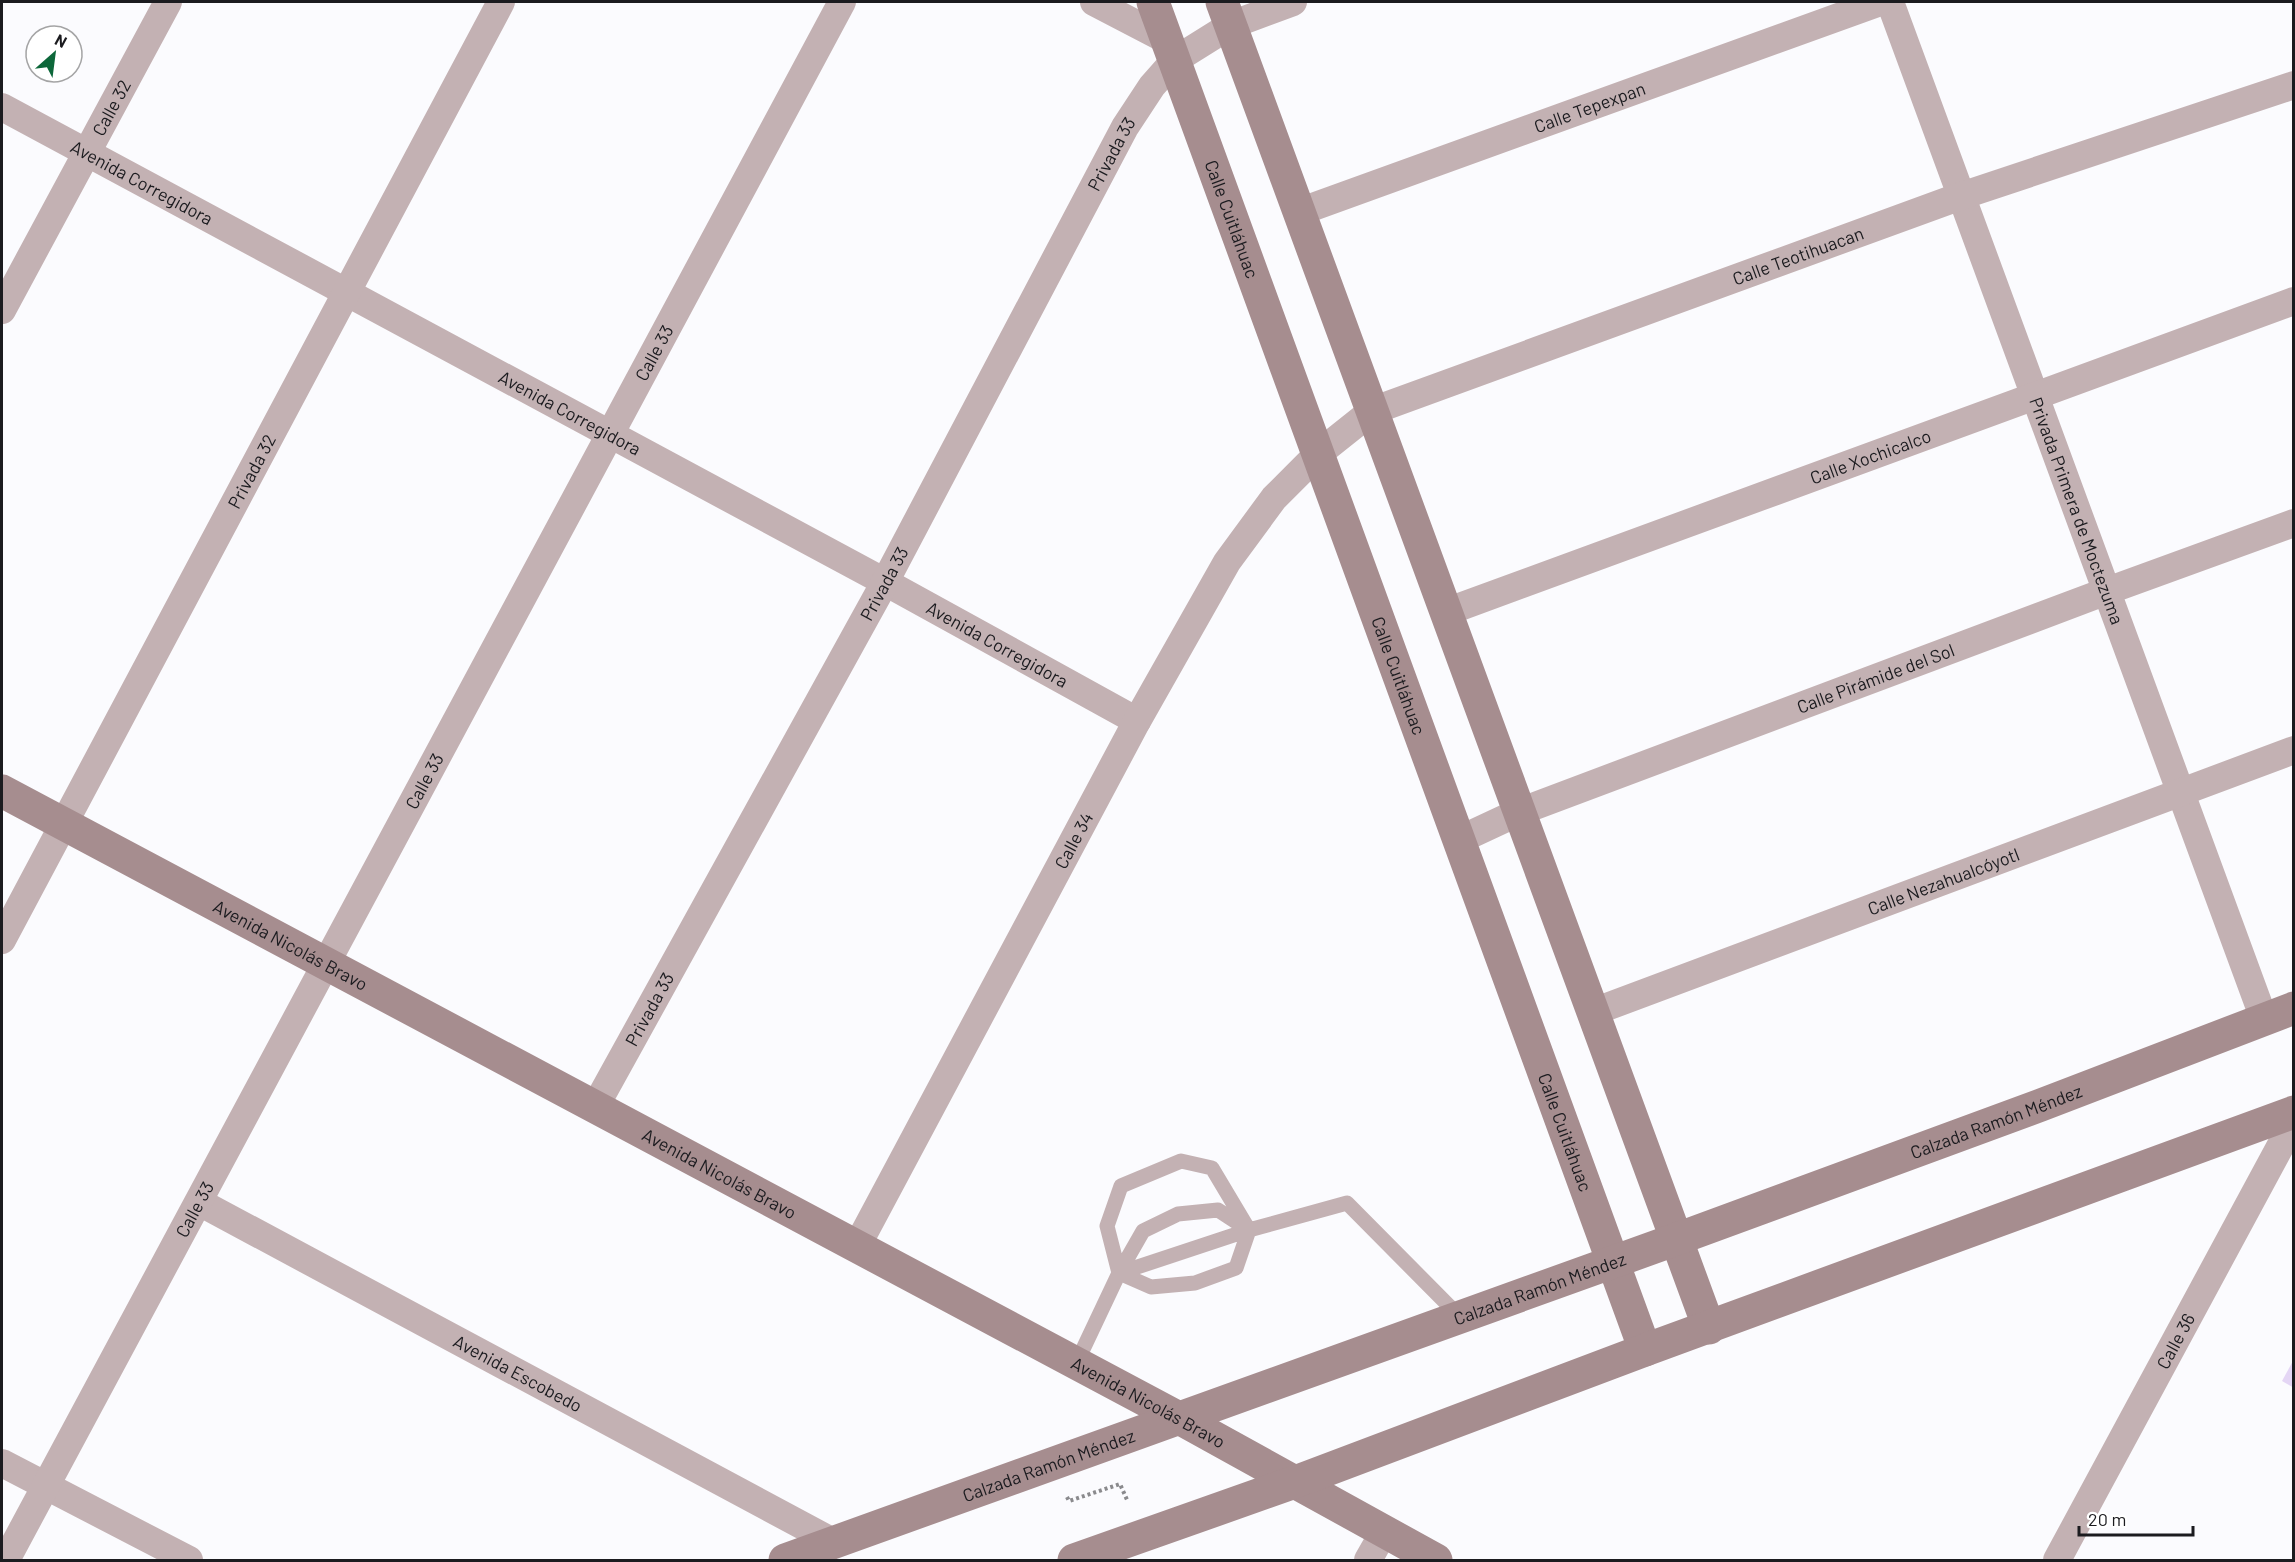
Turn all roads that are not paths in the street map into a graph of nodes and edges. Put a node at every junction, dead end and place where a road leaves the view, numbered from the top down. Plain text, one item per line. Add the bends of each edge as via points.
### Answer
1 (168, 2) edge
2 (501, 2) edge
3 (842, 2) edge
4 (1094, 2) edge
5 (1154, 2) edge
6 (1293, 2) edge
7 (1880, 2) edge
8 (1890, 2) edge
9 (1226, 13) edge
10 (1171, 50) junction
11 (2294, 85) edge
12 (2, 107) edge
13 (86, 153) junction
14 (1961, 196) junction
15 (1299, 212) junction
16 (346, 292) junction
17 (2294, 301) edge
18 (2, 310) edge
19 (2036, 396) junction
20 (1372, 411) junction
21 (610, 434) junction
22 (1318, 454) junction
23 (2294, 523) edge
24 (885, 582) junction
25 (2107, 591) junction
26 (1446, 612) junction
27 (1137, 721) junction
28 (2294, 750) edge
29 (2, 791) edge
30 (2181, 792) junction
31 (1519, 812) junction
32 (63, 824) junction
33 (1459, 840) junction
34 (2, 940) edge
35 (326, 964) junction
36 (1593, 1012) junction
37 (2279, 1013) edge
38 (595, 1107) junction
39 (2294, 1113) edge
40 (2294, 1121) edge
41 (199, 1202) junction
42 (1249, 1230) junction
43 (1677, 1239) junction
44 (856, 1248) junction
45 (1613, 1262) junction
46 (1119, 1273) junction
47 (1461, 1317) junction
48 (1709, 1328) junction
49 (1645, 1350) junction
50 (1076, 1364) junction
51 (1179, 1418) junction
52 (2, 1463) edge
53 (1295, 1482) junction
54 (47, 1486) junction
55 (1384, 1532) junction
56 (835, 1543) junction
57 (6, 1560) edge
58 (189, 1560) edge
59 (785, 1560) edge
60 (1074, 1560) edge
61 (1368, 1560) edge
62 (1436, 1560) edge
63 (2057, 1560) edge

1 - 13 street, Calle 32
2 - 16 street, Privada 32
3 - 21 street, Calle 33
4 - 10 street
5 - 10 main road, Calle Cuitláhuac
6 - 9 street, Privada 33
7 - 15 street, Calle Tepexpan
8 - 14 street, Privada Primera de Moctezuma
9 - 10 street, Privada 33
9 - 15 main road
10 - 22 main road, Calle Cuitláhuac
10 - 24 street, Privada 33 via 1125,127
11 - 14 street, Calle Teotihuacan
12 - 13 street, Avenida Corregidora
13 - 16 street, Avenida Corregidora
13 - 18 street, Calle 32
14 - 19 street, Privada Primera de Moctezuma
14 - 20 street, Calle Teotihuacan
15 - 20 main road
16 - 21 street, Avenida Corregidora
16 - 32 street, Privada 32
17 - 19 street, Calle Xochicalco
19 - 25 street, Privada Primera de Moctezuma
19 - 26 street, Calle Xochicalco
20 - 22 street, Calle Teotihuacan
20 - 26 main road
21 - 24 street, Avenida Corregidora
21 - 35 street, Calle 33
22 - 27 street, Calle 34 via 1274,498 1227,562
22 - 33 main road, Calle Cuitláhuac
23 - 25 street, Calle Pirámide del Sol
24 - 27 street, Avenida Corregidora
24 - 38 street, Privada 33
25 - 30 street, Privada Primera de Moctezuma
25 - 31 street, Calle Pirámide del Sol
26 - 31 main road
27 - 44 street, Calle 34
28 - 30 street, Calle Nezahualcóyotl
29 - 32 main road, Avenida Nicolás Bravo
30 - 36 street, Calle Nezahualcóyotl
30 - 37 street, Privada Primera de Moctezuma
31 - 33 street, Calle Pirámide del Sol
31 - 36 main road
32 - 34 street, Privada 32
32 - 35 main road, Avenida Nicolás Bravo
33 - 45 main road, Calle Cuitláhuac
35 - 38 main road, Avenida Nicolás Bravo
35 - 41 street, Calle 33
36 - 43 main road
37 - 43 main road, Calzada Ramón Méndez
38 - 44 main road, Avenida Nicolás Bravo
39 - 48 main road
40 - 63 street, Calle 36
41 - 54 street, Calle 33
41 - 56 street, Avenida Escobedo
42 - 46 lane
42 - 46 lane via 1236,1268 1195,1283 1151,1287
42 - 46 lane via 1218,1210 1178,1214 1143,1232
42 - 46 lane via 1212,1168 1181,1161 1121,1186 1107,1226
42 - 47 lane via 1347,1203
43 - 45 main road, Calzada Ramón Méndez
43 - 48 main road
44 - 50 main road, Avenida Nicolás Bravo
45 - 47 main road, Calzada Ramón Méndez
45 - 49 main road, Calle Cuitláhuac
46 - 50 lane
47 - 51 main road, Calzada Ramón Méndez
48 - 49 main road
49 - 53 main road
50 - 51 main road, Avenida Nicolás Bravo
51 - 53 main road, Avenida Nicolás Bravo
51 - 56 main road, Calzada Ramón Méndez
52 - 54 street
53 - 55 main road, Avenida Nicolás Bravo
53 - 60 main road
54 - 57 street, Calle 33
54 - 58 street
55 - 61 street
55 - 62 main road, Avenida Nicolás Bravo
56 - 59 main road, Calzada Ramón Méndez

